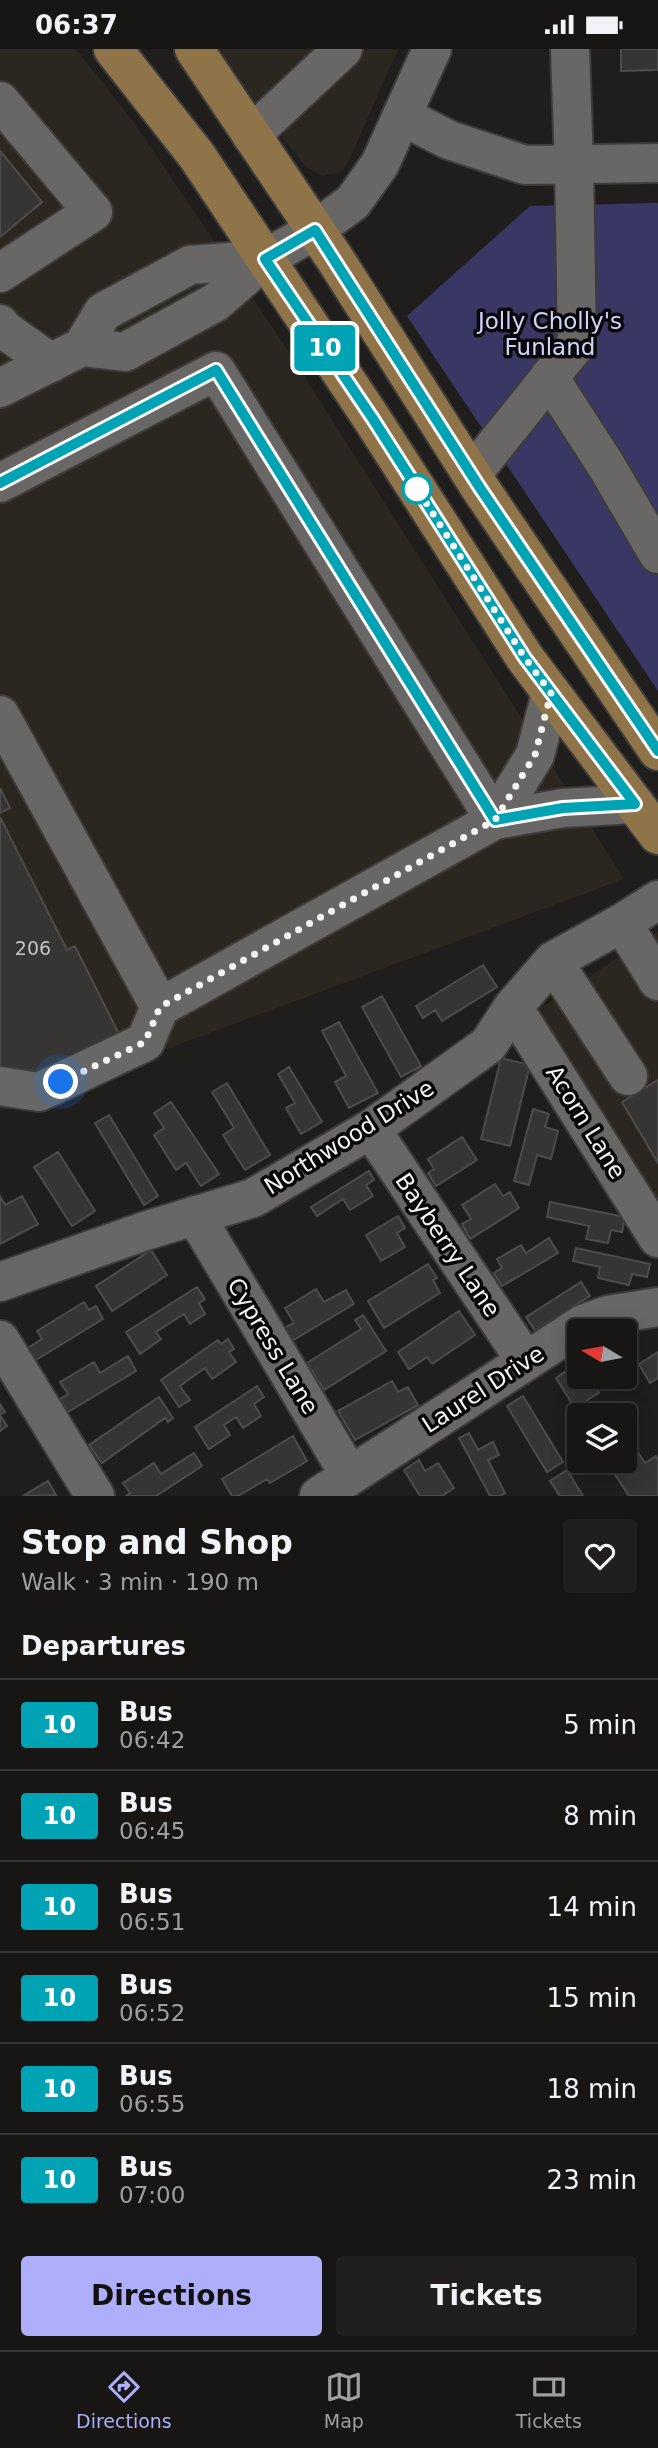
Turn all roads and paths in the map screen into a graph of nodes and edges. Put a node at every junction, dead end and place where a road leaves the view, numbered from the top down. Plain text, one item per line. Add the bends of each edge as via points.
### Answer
1 (113, 49) edge
2 (194, 49) edge
3 (343, 49) edge
4 (570, 49) edge
5 (424, 52) edge
6 (0, 101) edge
7 (402, 116) junction
8 (251, 135) junction
9 (658, 163) edge
10 (575, 164) junction
11 (315, 230) junction
12 (265, 259) junction
13 (0, 273) edge
14 (0, 324) edge
15 (66, 355) junction
16 (550, 377) junction
17 (0, 388) edge
18 (472, 474) junction
19 (0, 483) edge
20 (658, 554) edge
21 (551, 693) junction
22 (0, 715) edge
23 (658, 751) edge
24 (635, 804) junction
25 (495, 820) junction
26 (658, 835) edge
27 (658, 899) edge
28 (622, 923) junction
29 (553, 961) junction
30 (658, 981) edge
31 (160, 1007) junction
32 (513, 1007) junction
33 (628, 1076) dead end
34 (0, 1086) edge
35 (371, 1129) junction
36 (195, 1215) junction
37 (658, 1238) edge
38 (0, 1282) edge
39 (658, 1307) edge
40 (0, 1340) edge
41 (524, 1360) junction
42 (335, 1486) edge
43 (95, 1496) edge

1 - 12 main road via 197,156
2 - 8 main road
3 - 8 street
4 - 10 street
5 - 7 street
6 - 13 street via 93,212
7 - 10 street via 449,140 525,165
7 - 11 street via 380,165 353,202
8 - 11 main road
9 - 10 street
10 - 16 street via 577,343
11 - 12 street
11 - 18 main road
12 - 15 street via 216,302 125,352
12 - 21 main road
14 - 15 street
15 - 17 street
16 - 18 street
16 - 20 street
18 - 23 main road
19 - 25 street via 216,370
21 - 24 main road
21 - 25 street via 535,755
22 - 31 street
24 - 25 street via 563,808
24 - 26 main road
25 - 31 street
27 - 28 street
28 - 29 street
28 - 30 street
29 - 32 street, Northwood Drive
29 - 33 street
31 - 34 street via 145,1042 40,1092
32 - 35 street, Northwood Drive via 488,1045
32 - 37 street, Acorn Lane
35 - 36 street, Northwood Drive via 253,1198
35 - 41 street, Bayberry Lane
36 - 38 street, Northwood Drive
36 - 42 street, Cypress Lane
39 - 41 street, Laurel Drive via 583,1324
40 - 43 street
41 - 42 street, Laurel Drive

